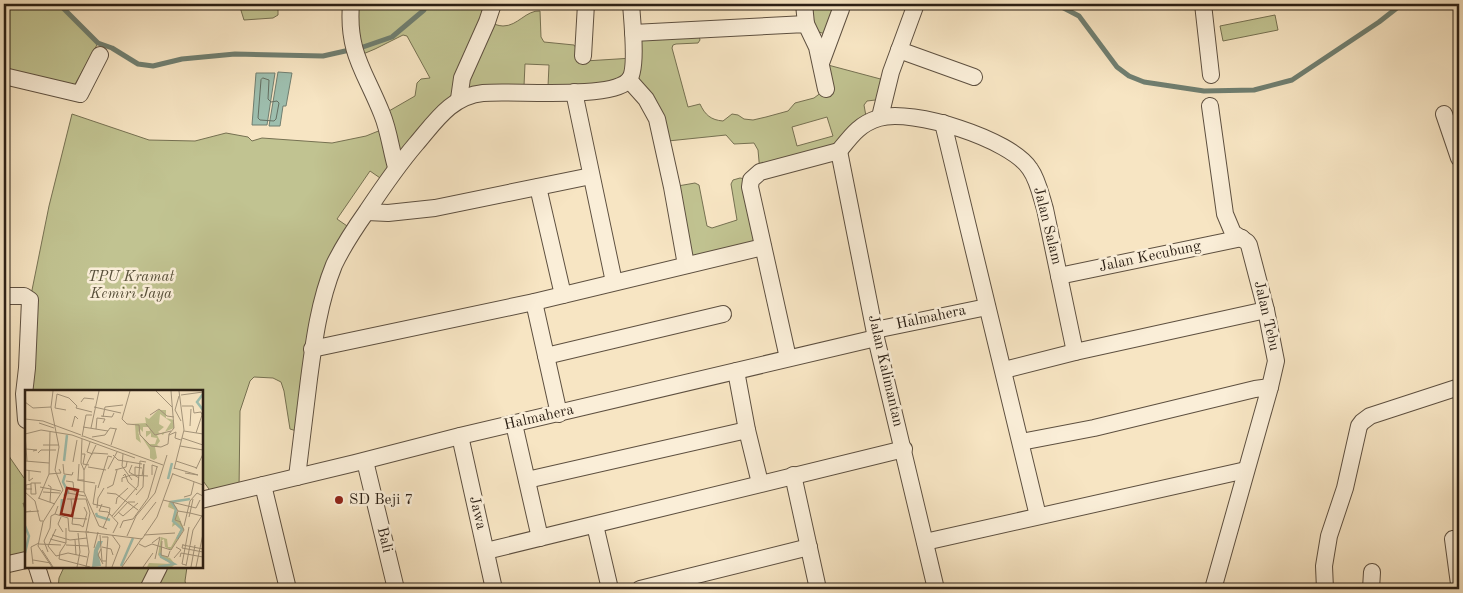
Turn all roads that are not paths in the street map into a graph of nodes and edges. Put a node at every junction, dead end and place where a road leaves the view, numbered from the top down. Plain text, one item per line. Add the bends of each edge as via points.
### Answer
1 (351, 4) edge
2 (493, 4) edge
3 (586, 4) edge
4 (631, 4) edge
5 (804, 4) edge
6 (916, 4) edge
7 (1204, 4) edge
8 (841, 9) dead end
9 (806, 24) junction
10 (632, 33) junction
11 (899, 50) junction
12 (100, 55) dead end
13 (583, 56) dead end
14 (820, 63) junction
15 (1211, 75) dead end
16 (4, 76) edge
17 (974, 76) dead end
18 (629, 80) junction
19 (826, 89) dead end
20 (574, 92) junction
21 (459, 98) junction
22 (1210, 106) dead end
23 (1444, 114) dead end
24 (880, 117) junction
25 (943, 123) junction
26 (839, 151) junction
27 (1459, 158) edge
28 (396, 167) junction
29 (591, 176) junction
30 (538, 187) junction
31 (367, 212) junction
32 (1242, 238) junction
33 (763, 247) junction
34 (686, 265) junction
35 (1059, 276) junction
36 (614, 282) junction
37 (563, 295) junction
38 (4, 296) edge
39 (534, 302) junction
40 (987, 307) junction
41 (1266, 310) junction
42 (724, 314) dead end
43 (876, 334) junction
44 (312, 349) junction
45 (1075, 352) junction
46 (546, 356) junction
47 (788, 358) junction
48 (1004, 370) junction
49 (736, 371) junction
50 (1270, 387) junction
51 (1459, 387) edge
52 (25, 407) edge
53 (559, 414) junction
54 (514, 424) junction
55 (747, 430) junction
56 (460, 436) junction
57 (1021, 442) junction
58 (904, 449) junction
59 (365, 461) junction
60 (1246, 470) junction
61 (792, 475) junction
62 (298, 477) junction
63 (527, 480) junction
64 (760, 483) junction
65 (262, 485) junction
66 (202, 500) edge
67 (1038, 516) junction
68 (594, 524) junction
69 (540, 538) junction
70 (1453, 539) dead end
71 (925, 542) junction
72 (808, 547) junction
73 (486, 551) junction
74 (25, 560) edge
75 (4, 566) edge
76 (38, 568) edge
77 (158, 568) edge
78 (1372, 572) dead end
79 (1459, 584) edge
80 (44, 589) edge
81 (148, 589) edge
82 (288, 589) edge
83 (396, 589) edge
84 (494, 589) edge
85 (610, 589) edge
86 (640, 589) edge
87 (818, 589) edge
88 (936, 589) edge
89 (1212, 589) edge
90 (1325, 589) edge
91 (1371, 589) edge

1 - 28 street via 351,39 382,115
2 - 21 street via 462,78
3 - 13 street
4 - 10 street
5 - 9 street
6 - 11 street
7 - 15 street
8 - 14 street
9 - 10 street
9 - 14 street via 817,47
10 - 18 street via 634,68
11 - 17 street
11 - 24 street
12 - 16 street via 80,94
14 - 19 street
18 - 20 street via 610,89
18 - 34 street via 646,99 657,119
20 - 21 street via 483,92
20 - 29 street
21 - 28 street
22 - 32 street, Jalan Tebu via 1225,214 1234,232
23 - 27 street
24 - 25 street, Jalan Salam via 905,116
24 - 26 street, Jalan Salam via 858,128
25 - 35 street, Jalan Salam via 1000,144 1030,168 1045,209
25 - 40 street
26 - 33 street via 760,172 751,180
26 - 43 street, Jalan Kalimantan
28 - 31 street
29 - 30 street
29 - 36 street
30 - 31 street via 435,208
30 - 37 street
31 - 44 street via 342,248 332,272
32 - 35 street, Jalan Kecubung
32 - 41 street, Jalan Tebu via 1249,245
33 - 34 street
33 - 47 street
34 - 36 street
35 - 45 street, Jalan Salam
36 - 37 street
37 - 39 street
38 - 52 street via 24,296 30,300
39 - 44 street
39 - 46 street
40 - 43 street, Halmahera
40 - 48 street
41 - 45 street
41 - 50 street, Jalan Tebu via 1276,361
42 - 46 street
43 - 47 street, Halmahera
43 - 58 street, Jalan Kalimantan
44 - 62 street
45 - 48 street
46 - 53 street
47 - 49 street, Halmahera
48 - 57 street
49 - 53 street, Halmahera
49 - 55 street
50 - 57 street
50 - 60 street, Jalan Tebu
51 - 90 street via 1370,416 1359,426 1345,488 1328,536
53 - 54 street, Halmahera
54 - 56 street, Halmahera
54 - 63 street
55 - 63 street
55 - 64 street
56 - 59 street, Halmahera
56 - 73 street, Jawa
57 - 67 street
58 - 61 street
58 - 71 street, Jalan Kalimantan
59 - 62 street, Halmahera
59 - 83 street, Bali
60 - 67 street
60 - 89 street, Jalan Tebu
61 - 64 street
61 - 72 street
62 - 65 street, Halmahera
63 - 69 street
64 - 68 street
65 - 66 street, Halmahera
65 - 82 street
67 - 71 street
68 - 69 street
68 - 85 street
69 - 73 street
70 - 79 street
71 - 88 street, Jalan Kalimantan
72 - 86 street
72 - 87 street
73 - 84 street, Jawa
74 - 75 street
76 - 80 street
77 - 81 street
78 - 91 street

